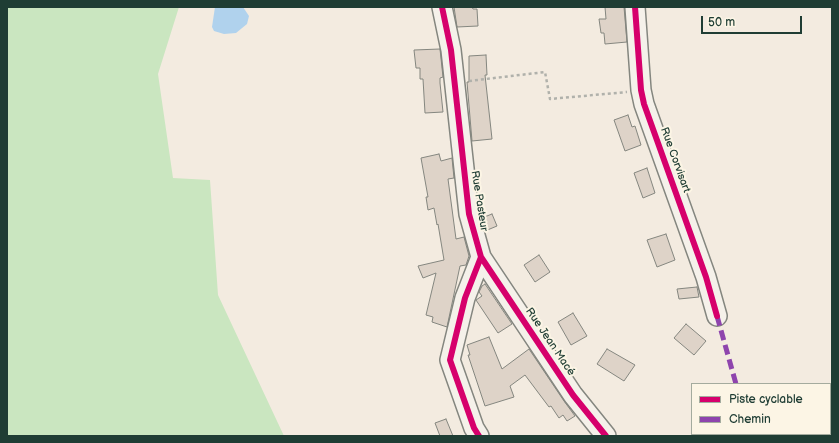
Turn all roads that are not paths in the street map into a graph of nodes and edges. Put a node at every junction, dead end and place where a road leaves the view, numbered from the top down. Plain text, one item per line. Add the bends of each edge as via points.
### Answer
1 (442, 7) edge
2 (635, 7) edge
3 (481, 257) junction
4 (717, 316) dead end
5 (479, 436) edge
6 (606, 436) edge

1 - 3 street, Rue Pasteur via 451,50 469,214
2 - 4 street, Rue Corvisart via 644,104 706,277
3 - 5 street via 465,298 450,360
3 - 6 street, Rue Jean Macé via 573,395

